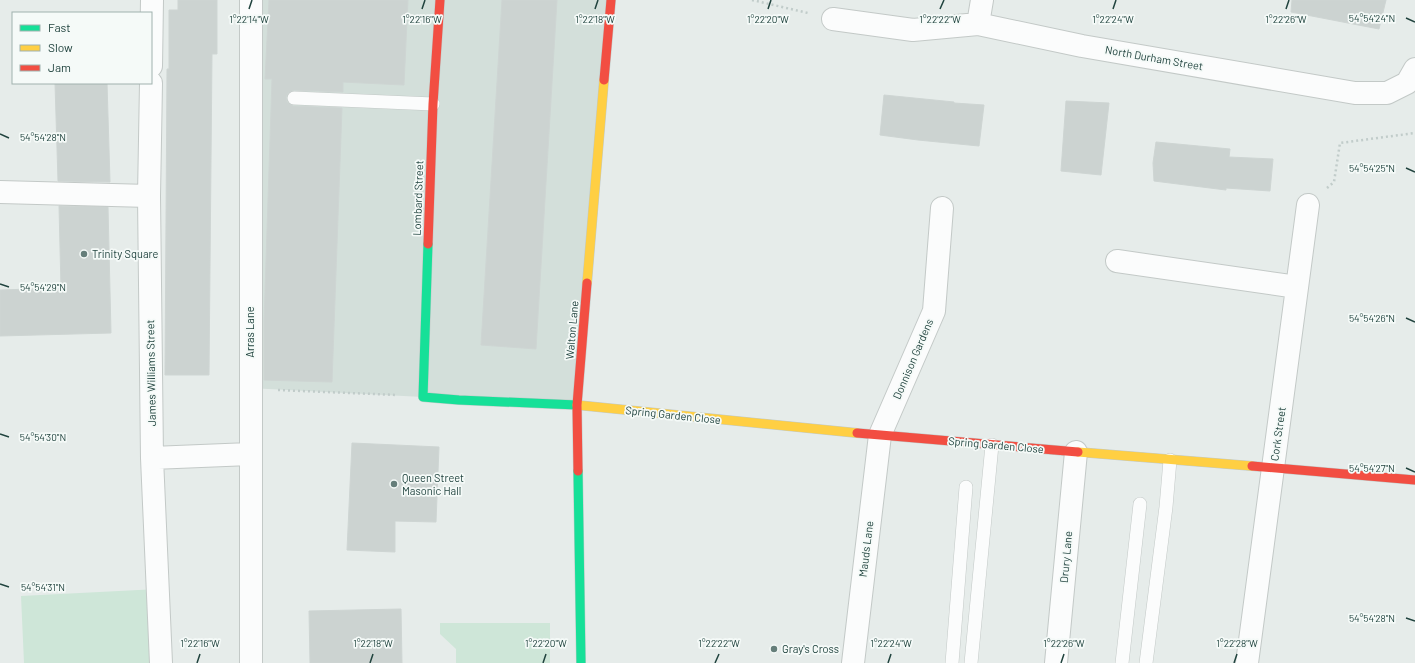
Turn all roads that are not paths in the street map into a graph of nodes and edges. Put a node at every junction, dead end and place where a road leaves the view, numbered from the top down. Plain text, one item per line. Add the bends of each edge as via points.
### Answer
1 (152, 0) edge
2 (251, 0) edge
3 (440, 0) edge
4 (611, 0) edge
5 (982, 0) edge
6 (152, 12) edge
7 (834, 19) road end
8 (978, 24) junction
9 (1415, 69) edge
10 (151, 84) edge
11 (294, 98) dead end
12 (433, 104) junction
13 (0, 192) edge
14 (149, 196) junction
15 (1308, 205) road end
16 (942, 208) dead end
17 (1118, 261) dead end
18 (1297, 287) junction
19 (423, 397) joint
20 (578, 405) junction
21 (880, 435) junction
22 (992, 445) junction
23 (1076, 452) junction
24 (250, 454) junction
25 (152, 458) junction
26 (1170, 460) junction
27 (1273, 468) junction
28 (1415, 480) edge
29 (966, 486) dead end
30 (1140, 504) dead end
31 (161, 663) edge
32 (251, 663) edge
33 (581, 663) edge
34 (853, 663) edge
35 (952, 663) edge
36 (971, 663) edge
37 (1056, 663) edge
38 (1122, 663) edge
39 (1146, 663) edge
40 (1247, 663) edge

1 - 6 street
2 - 24 street, Arras Lane
3 - 12 street, Lombard Street
4 - 20 street, Walton Lane
5 - 8 street
7 - 8 street via 913,30
8 - 9 street, North Durham Street via 1082,46 1355,93 1387,93 1407,83
10 - 14 street, James Williams Street
11 - 12 lane
12 - 19 street, Lombard Street
13 - 14 street
14 - 25 street, James Williams Street
15 - 18 street, Cork Street
16 - 21 street, Donnison Gardens via 934,311
17 - 18 street
18 - 27 street, Cork Street
19 - 20 street, Spring Garden Close
20 - 21 street, Spring Garden Close
20 - 33 street, Walton Lane
21 - 22 street, Spring Garden Close
21 - 34 street, Mauds Lane
22 - 23 street, Spring Garden Close
22 - 36 lane
23 - 26 street, Spring Garden Close
23 - 37 street, Drury Lane
24 - 25 street
24 - 32 street, Arras Lane
25 - 31 street, James Williams Street
26 - 27 street, Spring Garden Close
26 - 39 lane
27 - 28 street, Spring Garden Close
27 - 40 street, Cork Street
29 - 35 lane
30 - 38 lane

